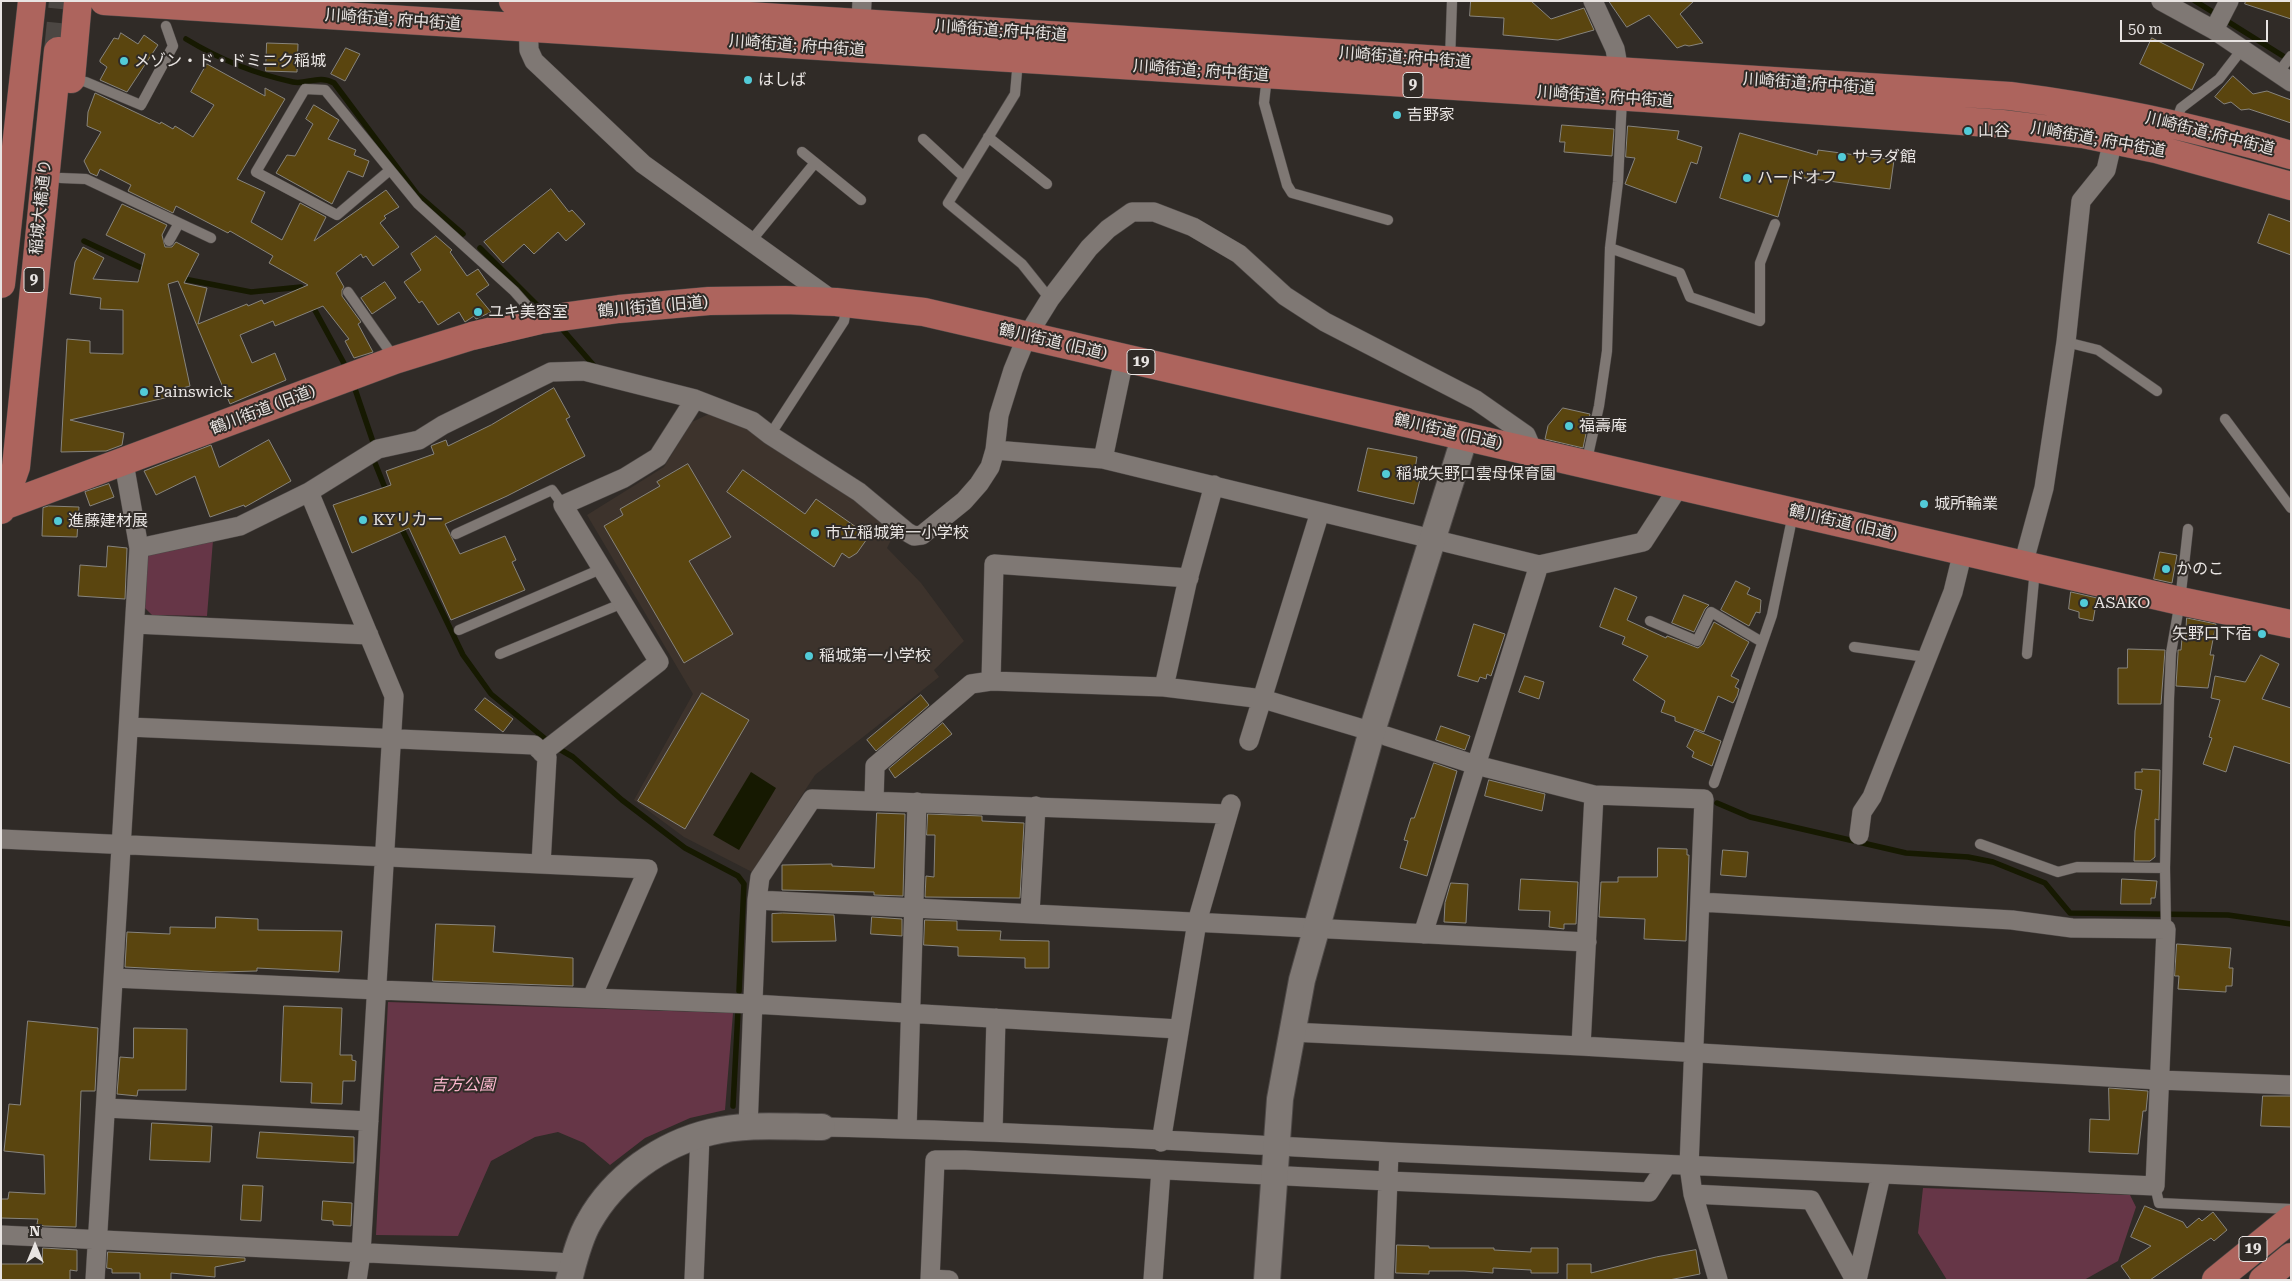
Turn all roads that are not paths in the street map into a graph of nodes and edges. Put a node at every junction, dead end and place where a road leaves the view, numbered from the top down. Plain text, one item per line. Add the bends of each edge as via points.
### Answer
1 (32, 1) edge
2 (78, 1) edge
3 (104, 1) edge
4 (1452, 1) edge
5 (1593, 1) edge
6 (2161, 1) edge
7 (521, 2) edge
8 (2227, 6) edge
9 (861, 12) edge
10 (166, 26) dead end
11 (528, 29) junction
12 (2214, 30) junction
13 (2243, 48) junction
14 (2291, 56) edge
15 (1018, 60) junction
16 (1450, 61) junction
17 (1267, 76) junction
18 (2284, 77) edge
19 (71, 79) junction
20 (1621, 85) junction
21 (2176, 124) junction
22 (988, 136) junction
23 (923, 139) dead end
24 (2113, 140) junction
25 (802, 152) dead end
26 (2291, 155) edge
27 (814, 164) junction
28 (390, 170) junction
29 (963, 176) junction
30 (60, 178) junction
31 (1046, 184) dead end
32 (2291, 186) edge
33 (861, 200) dead end
34 (1388, 220) dead end
35 (179, 223) junction
36 (1775, 224) dead end
37 (211, 238) dead end
38 (169, 240) dead end
39 (751, 240) junction
40 (1610, 248) junction
41 (1, 284) edge
42 (348, 292) dead end
43 (1050, 299) junction
44 (842, 303) junction
45 (540, 320) junction
46 (1027, 336) junction
47 (2066, 342) junction
48 (1124, 358) junction
49 (395, 360) junction
50 (2157, 392) dead end
51 (695, 399) junction
52 (2225, 419) dead end
53 (770, 435) junction
54 (1465, 436) junction
55 (17, 449) junction
56 (995, 450) junction
57 (1533, 451) junction
58 (1104, 459) junction
59 (124, 462) junction
60 (1586, 464) junction
61 (1214, 485) junction
62 (1680, 485) junction
63 (309, 492) junction
64 (563, 505) junction
65 (1, 507) edge
66 (2291, 508) edge
67 (1794, 511) junction
68 (1320, 512) junction
69 (2188, 529) dead end
70 (456, 534) dead end
71 (1432, 538) junction
72 (139, 548) junction
73 (1963, 551) junction
74 (1539, 565) junction
75 (2029, 566) junction
76 (601, 569) junction
77 (1189, 578) junction
78 (2180, 601) junction
79 (623, 603) junction
80 (1650, 621) dead end
81 (135, 624) junction
82 (2291, 624) edge
83 (460, 630) dead end
84 (369, 635) junction
85 (1762, 642) junction
86 (1854, 647) dead end
87 (500, 654) dead end
88 (2027, 654) dead end
89 (1926, 657) junction
90 (991, 681) junction
91 (1164, 687) junction
92 (1263, 698) junction
93 (129, 727) junction
94 (1360, 728) dead end
95 (1386, 736) dead end
96 (393, 739) junction
97 (1249, 741) dead end
98 (550, 747) junction
99 (1476, 765) junction
100 (1714, 783) dead end
101 (1594, 795) junction
102 (874, 801) junction
103 (918, 802) junction
104 (1036, 806) junction
105 (1859, 835) dead end
106 (1, 839) edge
107 (1980, 844) dead end
108 (122, 845) junction
109 (386, 857) junction
110 (541, 864) junction
111 (2164, 868) junction
112 (757, 900) junction
113 (1700, 902) junction
114 (914, 908) junction
115 (1030, 913) junction
116 (1197, 922) junction
117 (1316, 928) junction
118 (2166, 929) junction
119 (1423, 934) junction
120 (1587, 942) junction
121 (114, 978) junction
122 (378, 990) junction
123 (592, 997) junction
124 (753, 1004) junction
125 (910, 1014) junction
126 (996, 1018) junction
127 (1178, 1029) junction
128 (1291, 1032) junction
129 (1581, 1046) junction
130 (1694, 1053) junction
131 (2159, 1080) junction
132 (2291, 1085) edge
133 (106, 1108) junction
134 (369, 1121) junction
135 (748, 1127) junction
136 (822, 1127) joint
137 (907, 1129) junction
138 (966, 1131) junction
139 (992, 1131) junction
140 (700, 1136) junction
141 (1161, 1142) junction
142 (1196, 1143) junction
143 (1275, 1146) junction
144 (1389, 1152) junction
145 (965, 1160) junction
146 (1666, 1166) junction
147 (1689, 1166) junction
148 (1161, 1170) junction
149 (1194, 1171) junction
150 (1881, 1174) junction
151 (1273, 1175) junction
152 (1388, 1181) junction
153 (2155, 1186) junction
154 (1693, 1194) junction
155 (2291, 1209) edge
156 (2291, 1219) edge
157 (1, 1235) edge
158 (97, 1240) junction
159 (361, 1253) junction
160 (2291, 1258) edge
161 (571, 1271) edge
162 (930, 1279) edge
163 (95, 1280) edge
164 (357, 1280) edge
165 (694, 1280) edge
166 (949, 1280) edge
167 (1153, 1280) edge
168 (1267, 1280) edge
169 (1384, 1280) edge
170 (1718, 1280) edge
171 (1856, 1280) edge
172 (2216, 1280) edge
173 (2264, 1280) edge

1 - 41 main road, 9
2 - 19 main road, 9
3 - 11 main road, 川崎街道; 府中街道 / 9
4 - 16 lane
5 - 20 street via 1615,49
6 - 12 street
7 - 9 main road, 川崎街道;府中街道 / 9
7 - 11 street
8 - 12 street
9 - 16 main road, 川崎街道;府中街道 / 9
10 - 19 lane via 173,46 141,105
11 - 15 main road, 川崎街道; 府中街道 / 9
11 - 39 street via 534,60 643,164
12 - 13 street
13 - 18 street
13 - 21 lane via 2218,80 2181,108
14 - 18 lane
15 - 17 main road, 川崎街道; 府中街道 / 9
15 - 22 lane via 1015,94
16 - 20 main road, 川崎街道;府中街道 / 9
17 - 20 main road, 川崎街道; 府中街道 / 9
17 - 34 lane via 1264,103 1292,193
19 - 30 main road, 9
20 - 21 main road, 川崎街道;府中街道 / 9 via 2010,96 2090,106
20 - 24 main road, 川崎街道; 府中街道 / 9 via 2002,124
20 - 40 lane via 1618,182
21 - 26 main road, 川崎街道;府中街道 / 9
22 - 29 lane
22 - 31 lane
23 - 29 lane
24 - 32 main road, 川崎街道; 府中街道 / 9
24 - 47 street via 2106,170 2081,201
25 - 27 lane
27 - 33 lane
27 - 39 lane
28 - 28 lane via 325,90 305,89 256,172 337,215
28 - 45 lane via 418,204 514,291
29 - 43 lane via 948,203 1022,264
30 - 35 lane via 86,179
30 - 55 main road, 9 via 40,389
35 - 37 lane
35 - 38 lane
36 - 40 lane via 1760,263 1760,321 1690,297 1680,273
39 - 44 street
40 - 60 lane via 1607,351
42 - 49 lane
43 - 46 street
43 - 57 street via 1089,248 1108,229 1132,212 1154,212 1193,227 1239,254 1285,296 1325,322 1476,400 1526,435
44 - 45 main road, 鶴川街道 (旧道) / 19 via 708,301
44 - 46 main road, 鶴川街道 (旧道) / 19 via 924,312
44 - 53 lane via 844,321
45 - 49 main road, 鶴川街道 (旧道) / 19 via 472,336
46 - 48 main road, 鶴川街道 (旧道) / 19
46 - 56 street via 999,415
47 - 50 lane via 2098,350
47 - 75 street
48 - 54 main road, 鶴川街道 (旧道) / 19
48 - 58 street
49 - 59 main road, 鶴川街道 (旧道) / 19
51 - 53 street via 752,421
51 - 63 street via 584,371 551,372 419,440 378,449
51 - 64 street via 658,457 624,478
52 - 66 lane
53 - 56 street via 859,492 914,536 922,535 964,501 990,467
54 - 57 main road, 鶴川街道 (旧道) / 19
54 - 71 street
55 - 65 main road, 稲城大橋通り / 9 via 16,467
55 - 65 main road, 稲城大橋通り / 9 via 50,50 10,386
56 - 58 street
57 - 60 main road, 鶴川街道 (旧道) / 19
58 - 61 street
59 - 65 main road, 鶴川街道 (旧道) / 19
59 - 72 street
60 - 62 main road, 鶴川街道 (旧道) / 19
61 - 68 street
61 - 77 street
62 - 67 main road, 鶴川街道 (旧道) / 19
62 - 74 street via 1643,542
63 - 72 street via 240,526
63 - 84 street
64 - 70 lane via 552,490
64 - 76 street
67 - 73 main road, 鶴川街道 (旧道) / 19
67 - 85 lane via 1772,615
68 - 71 street
68 - 92 street
69 - 78 lane
71 - 74 street
71 - 117 street
72 - 81 street
73 - 75 main road, 鶴川街道 (旧道) / 19
73 - 89 street via 1953,592
74 - 99 street
75 - 78 main road, 鶴川街道 (旧道) / 19
75 - 88 lane
76 - 79 street
76 - 83 lane
77 - 90 street via 994,564
77 - 91 street
78 - 82 main road, 鶴川街道 (旧道) / 19
78 - 111 lane via 2168,699
79 - 87 lane
79 - 98 street via 659,662
80 - 85 lane via 1697,641 1710,612
81 - 84 street
81 - 93 street
84 - 96 street via 394,696
85 - 100 lane
86 - 89 lane
89 - 105 street via 1872,797 1862,812
90 - 91 street
90 - 102 street via 971,684 875,766
91 - 92 street
92 - 94 street
92 - 97 street
93 - 96 street
93 - 108 street
95 - 99 street
96 - 98 street
96 - 109 street
98 - 110 street
99 - 101 street
99 - 119 street
101 - 113 street via 1704,799
101 - 120 street
102 - 103 street
102 - 112 street via 812,799 760,877
103 - 104 street
103 - 114 street
104 - 115 street
104 - 116 street via 1229,809
106 - 108 street
107 - 111 lane via 2058,872 2077,867
108 - 109 street
108 - 121 street
109 - 110 street
109 - 122 street
110 - 123 street via 648,869
111 - 118 lane
112 - 114 street
112 - 124 street
113 - 118 street via 2012,920 2072,928
113 - 130 street
114 - 115 street
114 - 125 street
115 - 116 street
116 - 117 street
116 - 127 street
117 - 119 street
117 - 128 street
118 - 131 street
119 - 120 street
120 - 129 street
121 - 122 street
121 - 133 street
122 - 123 street
122 - 134 street
123 - 124 street
124 - 125 street
124 - 135 street
125 - 126 street
125 - 137 street
126 - 127 street
126 - 139 street
127 - 141 street
128 - 129 street
128 - 143 street
129 - 130 street
130 - 131 street
130 - 147 street
131 - 132 street
131 - 153 street
133 - 134 street
133 - 158 street
134 - 159 street
135 - 136 street
135 - 140 street
136 - 137 street
137 - 138 street
138 - 139 street
138 - 145 street
139 - 141 street
140 - 161 street via 666,1149 634,1169 607,1194 588,1223
140 - 165 street
141 - 142 street
142 - 143 street
142 - 149 street
143 - 144 street
143 - 151 street
144 - 146 street
144 - 152 street
145 - 148 street
145 - 162 street via 935,1160
146 - 147 street
146 - 152 street via 1649,1192
147 - 150 street
147 - 154 street
148 - 149 street
148 - 167 street
149 - 151 street
150 - 153 street
150 - 171 street
151 - 152 street
151 - 168 street
152 - 169 street
153 - 155 lane via 2159,1203
154 - 170 street
154 - 171 street via 1811,1200
156 - 172 main road, 19
157 - 158 street
158 - 159 street
158 - 163 street
159 - 161 street
159 - 164 street
160 - 173 main road, 19
162 - 166 street

